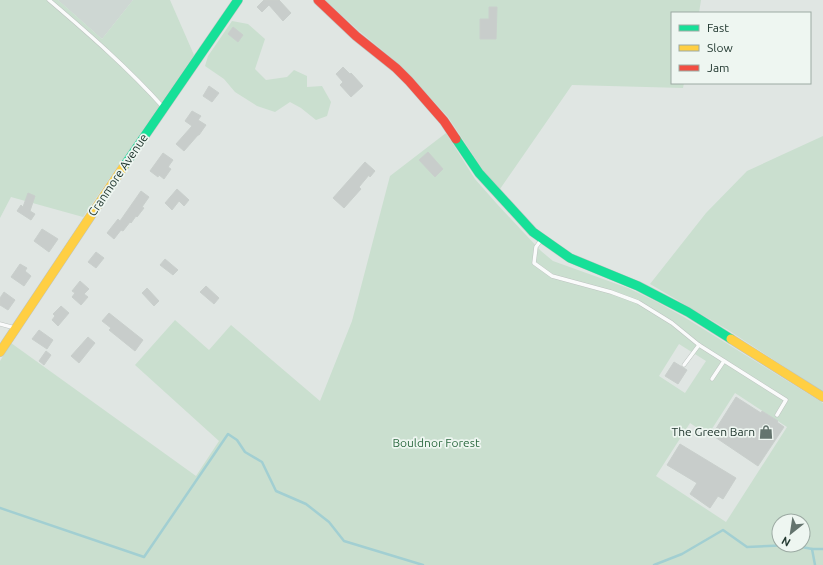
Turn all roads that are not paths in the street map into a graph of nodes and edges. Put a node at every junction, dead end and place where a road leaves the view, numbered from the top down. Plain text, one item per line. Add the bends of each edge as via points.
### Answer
1 (49, 0) edge
2 (238, 0) edge
3 (318, 0) edge
4 (164, 108) junction
5 (542, 239) junction
6 (0, 324) edge
7 (16, 328) junction
8 (699, 345) junction
9 (0, 352) edge
10 (724, 362) junction
11 (684, 365) dead end
12 (712, 379) dead end
13 (823, 397) edge
14 (777, 415) dead end

1 - 4 lane via 141,82
2 - 4 main road, Cranmore Avenue
3 - 5 main road via 409,81 444,121 480,173
4 - 7 main road, Cranmore Avenue
5 - 8 lane via 536,247 534,263 552,276 638,302 672,322
5 - 13 main road via 570,258 638,286 688,312
6 - 7 lane
7 - 9 main road, Cranmore Avenue
8 - 10 lane
8 - 11 lane
10 - 12 lane
10 - 14 lane via 786,400

